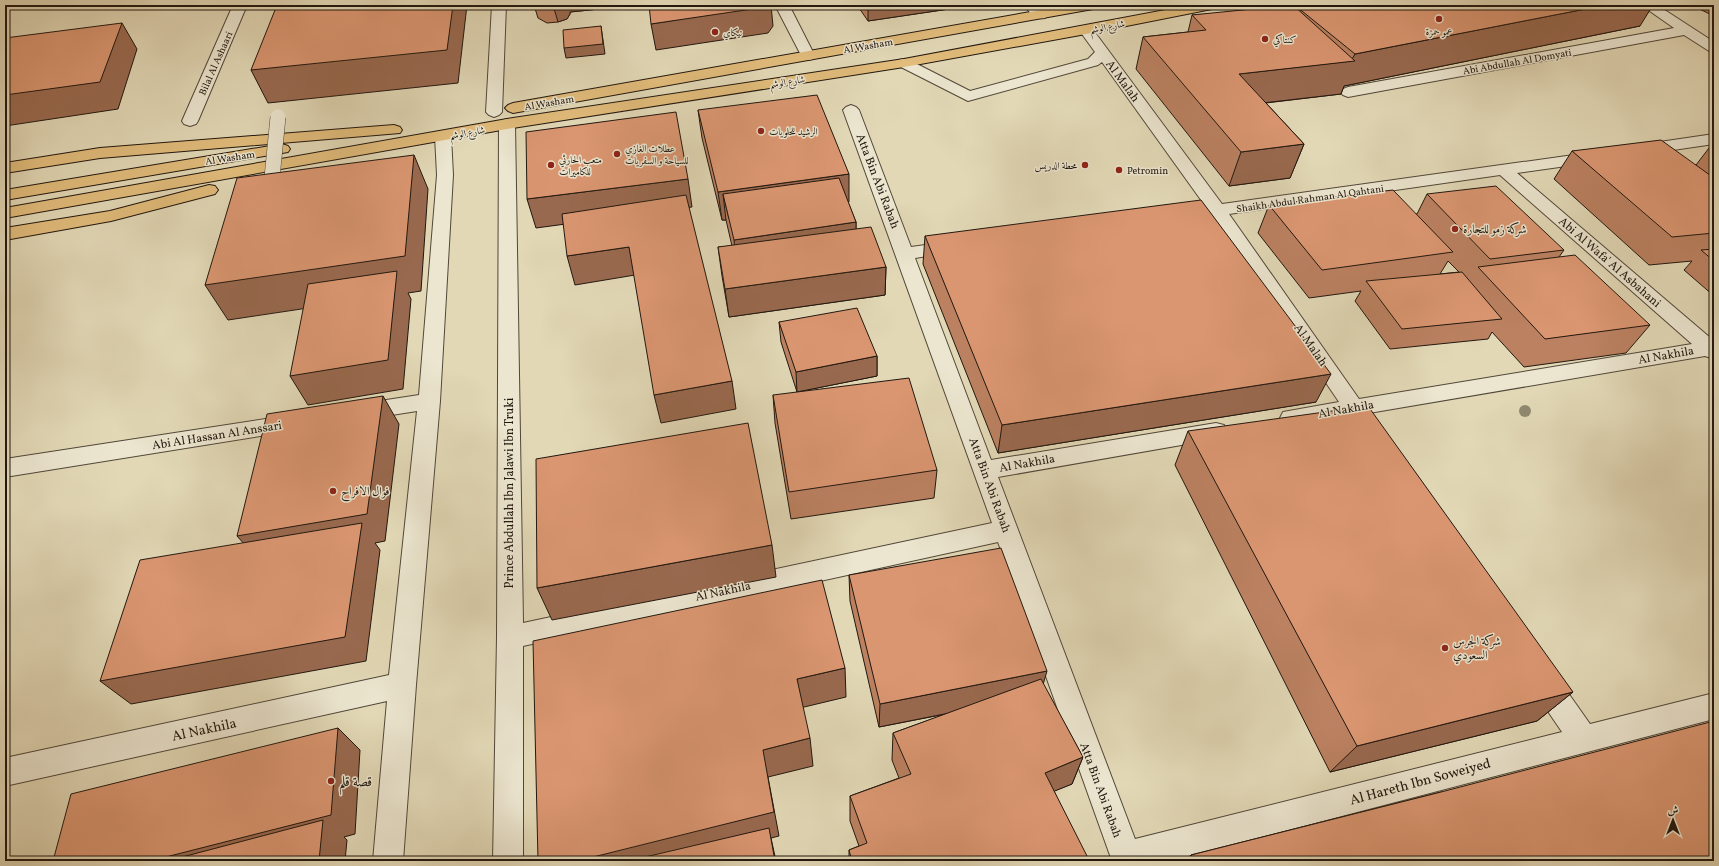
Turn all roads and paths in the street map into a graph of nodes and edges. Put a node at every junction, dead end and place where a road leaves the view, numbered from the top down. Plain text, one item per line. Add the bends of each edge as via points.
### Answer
1 (240, 5) edge
2 (499, 5) edge
3 (782, 5) edge
4 (1093, 5) edge
5 (1212, 5) edge
6 (1648, 5) edge
7 (1035, 10) edge
8 (1086, 30) junction
9 (1687, 30) junction
10 (1714, 48) edge
11 (1103, 53) junction
12 (808, 56) junction
13 (904, 63) junction
14 (1348, 92) edge
15 (851, 110) dead end
16 (479, 115) dead end
17 (278, 117) dead end
18 (501, 118) junction
19 (190, 121) dead end
20 (443, 136) junction
21 (1714, 139) edge
22 (362, 150) junction
23 (5, 168) edge
24 (1505, 171) junction
25 (271, 188) edge
26 (5, 195) edge
27 (1218, 211) junction
28 (5, 213) edge
29 (1187, 215) edge
30 (5, 234) edge
31 (968, 245) edge
32 (906, 254) junction
33 (1711, 350) edge
34 (429, 401) junction
35 (1354, 407) junction
36 (343, 415) edge
37 (311, 420) edge
38 (1275, 421) edge
39 (1236, 427) edge
40 (1381, 446) edge
41 (5, 468) edge
42 (985, 470) junction
43 (1006, 530) junction
44 (510, 637) junction
45 (1529, 661) edge
46 (402, 685) junction
47 (1714, 706) edge
48 (1583, 739) junction
49 (5, 772) edge
50 (1127, 859) edge
51 (388, 861) edge
52 (508, 861) edge

1 - 19 street, Bilal Al Ashaari
2 - 18 street, Prince Abdullah Ibn Jalawi Ibn Truki
3 - 12 street
4 - 7 main road, Al Washam
5 - 8 main road, شارع الوشم
6 - 9 street
7 - 12 main road, Al Washam
8 - 11 street, Al Malah
8 - 13 main road, شارع الوشم
9 - 10 street
9 - 14 street, Abi Abdullah Al Domyati
11 - 13 street via 1092,62 968,96
11 - 27 street, Al Malah
12 - 18 main road, Al Washam
13 - 18 main road, شارع الوشم
15 - 32 street, Atta Bin Abi Rabah
16 - 18 main road, Al Washam
17 - 25 street, bridge
18 - 20 main road, شارع الوشم
18 - 44 street, Prince Abdullah Ibn Jalawi Ibn Truki
20 - 22 main road, شارع الوشم
20 - 34 street via 445,175
21 - 24 street, Shaikh Abdul Rahman Al Qahtani
22 - 28 main road, Al Washam
22 - 30 main road via 111,216
23 - 26 main road, Al Washam via 100,153 402,128
24 - 27 street, Shaikh Abdul Rahman Al Qahtani
24 - 33 street, Abi Al Wafa' Al Asbahani
27 - 29 street, Shaikh Abdul Rahman Al Qahtani
27 - 35 street, Al Malah
31 - 32 street
32 - 42 street, Atta Bin Abi Rabah
33 - 35 street, Al Nakhila
34 - 36 street
34 - 46 street
35 - 38 street, Al Nakhila
35 - 40 street, Al Malah
37 - 41 street, Abi Al Hassan Al Anssari
39 - 42 street, Al Nakhila
42 - 43 street, Atta Bin Abi Rabah
43 - 44 street, Al Nakhila
43 - 50 street, Atta Bin Abi Rabah
44 - 52 street, Prince Abdullah Ibn Jalawi Ibn Truki
45 - 48 street
46 - 49 street, Al Nakhila
46 - 51 street
47 - 48 street, Al Hareth Ibn Soweiyed
48 - 50 street, Al Hareth Ibn Soweiyed

